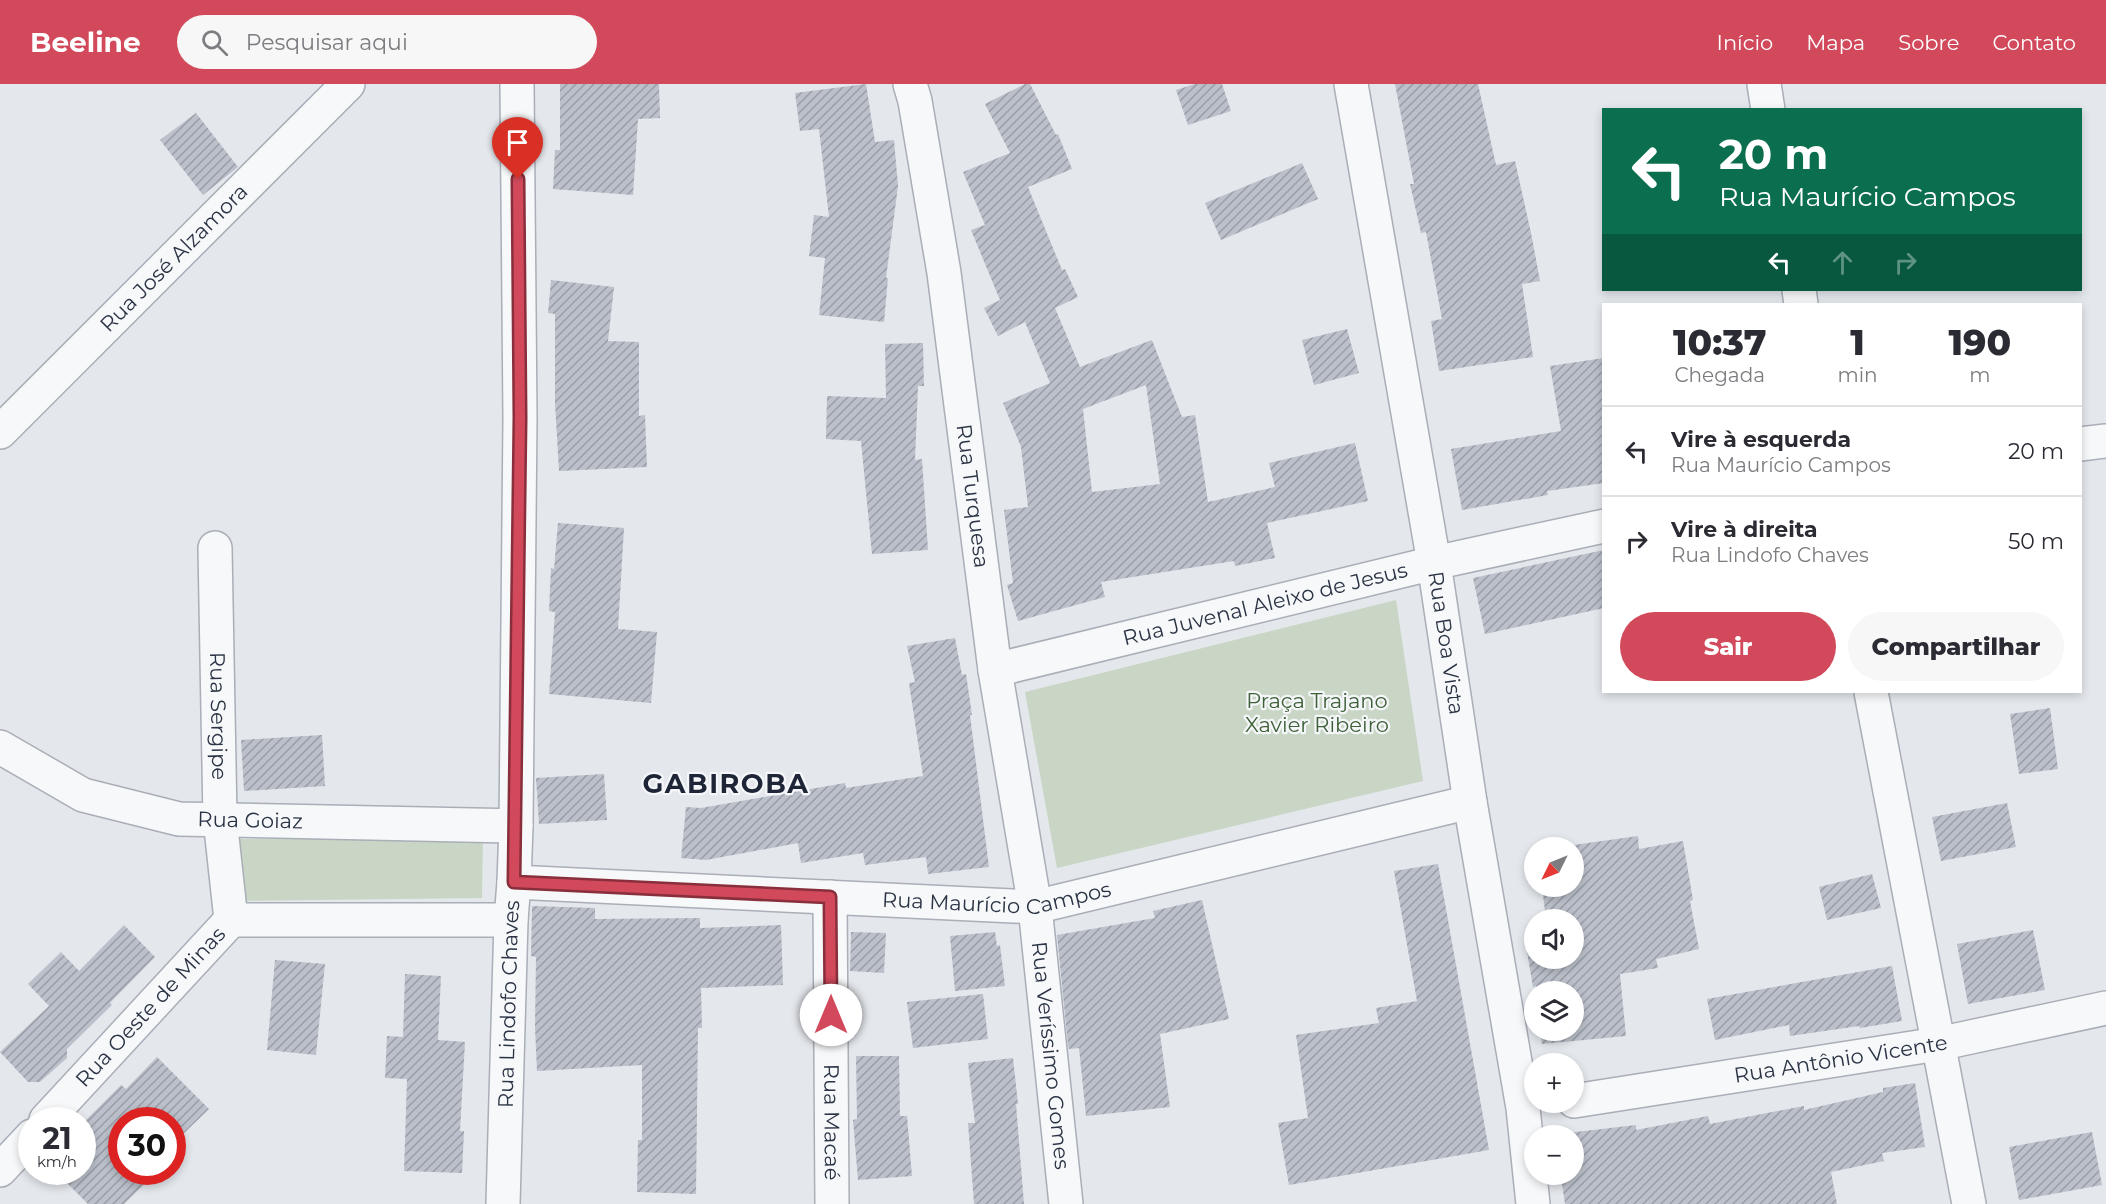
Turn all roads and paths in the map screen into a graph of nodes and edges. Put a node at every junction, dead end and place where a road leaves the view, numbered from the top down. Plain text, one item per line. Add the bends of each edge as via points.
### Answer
1 (348, 84) edge
2 (517, 84) edge
3 (910, 84) edge
4 (1351, 84) edge
5 (1764, 84) edge
6 (1768, 108) edge
7 (0, 432) edge
8 (2106, 441) edge
9 (2082, 444) edge
10 (1602, 526) edge
11 (216, 548) dead end
12 (1434, 563) junction
13 (995, 670) junction
14 (1871, 693) edge
15 (0, 747) edge
16 (1470, 802) junction
17 (220, 819) junction
18 (516, 826) junction
19 (514, 882) junction
20 (830, 897) junction
21 (1035, 907) junction
22 (231, 920) junction
23 (510, 920) junction
24 (2106, 1008) edge
25 (1938, 1044) junction
26 (1584, 1099) edge
27 (58, 1107) edge
28 (1523, 1108) joint
29 (18, 1151) edge
30 (0, 1170) edge
31 (502, 1204) edge
32 (832, 1204) edge
33 (1066, 1204) edge
34 (1533, 1204) edge
35 (1969, 1204) edge

1 - 7 street, Rua José Alzamora
2 - 18 street, Rua Lindofo Chaves via 520,418
3 - 13 street, Rua Turquesa via 944,273
4 - 12 street, Rua Boa Vista
5 - 6 street
8 - 9 street
10 - 12 street, Rua Juvenal Aleixo de Jesus
11 - 17 street, Rua Sergipe
12 - 13 street, Rua Juvenal Aleixo de Jesus
12 - 16 street, Rua Boa Vista
13 - 21 street, Rua Turquesa
14 - 25 street
15 - 17 street, Rua Goiaz via 83,795 179,819
16 - 21 street, Rua Maurício Campos
16 - 28 street, Rua Boa Vista
17 - 18 street, Rua Goiaz
17 - 22 street, Rua Sergipe
18 - 19 street, Rua Lindofo Chaves
19 - 20 street, Rua Maurício Campos
19 - 23 street, Rua Lindofo Chaves
20 - 21 street, Rua Maurício Campos
20 - 32 street, Rua Macaé
21 - 33 street, Rua Veríssimo Gomes
22 - 23 street
22 - 27 street, Rua Oeste de Minas
23 - 31 street, Rua Lindofo Chaves
24 - 25 street, Rua Antônio Vicente
25 - 26 street, Rua Antônio Vicente
25 - 35 street
28 - 34 street, Rua Boa Vista
29 - 30 street

